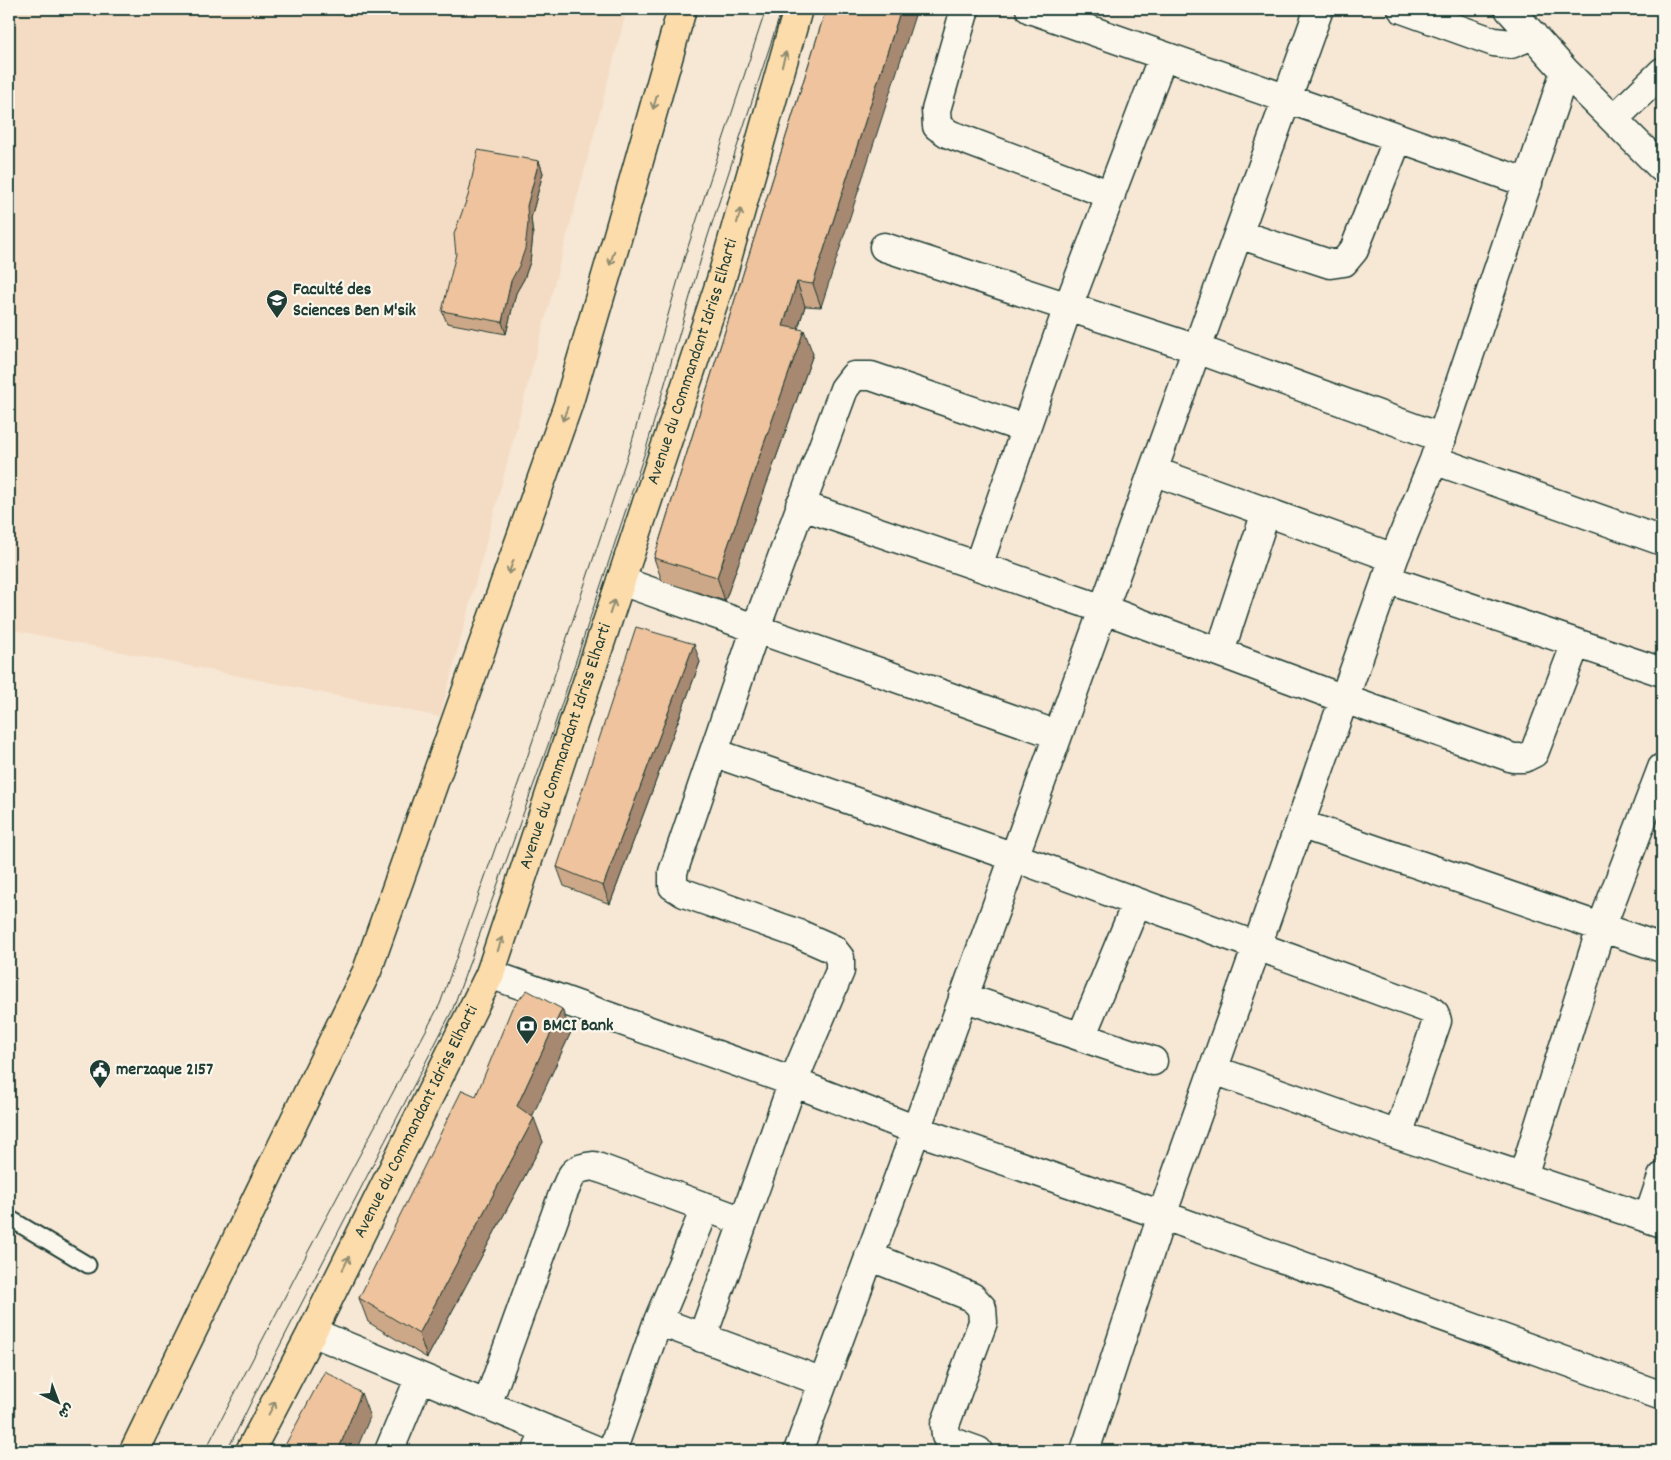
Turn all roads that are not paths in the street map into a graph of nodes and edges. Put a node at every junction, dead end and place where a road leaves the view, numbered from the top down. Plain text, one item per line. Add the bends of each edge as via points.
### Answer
1 (682, 9) edge
2 (798, 9) edge
3 (966, 9) edge
4 (1030, 9) edge
5 (1319, 9) edge
6 (1402, 9) edge
7 (1508, 9) edge
8 (1533, 35) junction
9 (1163, 56) junction
10 (1565, 71) junction
11 (1662, 72) edge
12 (1287, 99) junction
13 (1614, 119) junction
14 (1398, 138) junction
15 (1662, 168) edge
16 (1528, 183) junction
17 (1111, 195) junction
18 (1238, 234) junction
19 (884, 247) dead end
20 (1068, 307) junction
21 (1197, 349) junction
22 (1026, 429) junction
23 (1438, 449) junction
24 (1153, 471) junction
25 (800, 505) junction
26 (1266, 512) junction
27 (1662, 541) edge
28 (978, 566) junction
29 (1390, 569) junction
30 (621, 581) junction
31 (1103, 609) junction
32 (756, 628) junction
33 (1576, 643) junction
34 (1220, 652) junction
35 (1662, 672) edge
36 (1344, 699) junction
37 (1058, 735) junction
38 (715, 753) junction
39 (1662, 768) edge
40 (1300, 824) junction
41 (1014, 857) junction
42 (1137, 902) junction
43 (1601, 928) junction
44 (1258, 945) junction
45 (1662, 948) edge
46 (490, 974) junction
47 (964, 997) junction
48 (1082, 1037) junction
49 (1153, 1061) dead end
50 (1214, 1070) junction
51 (793, 1082) junction
52 (916, 1130) junction
53 (1398, 1135) junction
54 (1522, 1176) junction
55 (1662, 1177) edge
56 (706, 1208) junction
57 (1162, 1215) junction
58 (9, 1218) edge
59 (1655, 1221) edge
60 (743, 1222) junction
61 (869, 1256) junction
62 (88, 1265) dead end
63 (658, 1321) junction
64 (312, 1332) junction
65 (702, 1338) junction
66 (420, 1377) junction
67 (823, 1382) junction
68 (1662, 1396) edge
69 (487, 1405) junction
70 (541, 1440) edge
71 (134, 1451) edge
72 (250, 1451) edge
73 (389, 1451) edge
74 (598, 1451) edge
75 (612, 1451) edge
76 (798, 1451) edge
77 (978, 1451) edge
78 (1084, 1451) edge

1 -> 71 main road via 568,405 367,971
30 -> 2 main road, Avenue du Commandant Idriss Elharti via 721,280
3 - 17 street via 936,110 936,126 949,134
4 - 9 street
5 - 12 street
6 - 8 street via 1494,42 1511,44
7 - 8 street
8 - 10 street
9 - 12 street
9 - 17 street
10 - 13 street
10 - 16 street
11 - 13 street
12 - 14 street
12 - 18 street
13 - 15 street
14 - 16 street
14 - 18 street via 1354,250 1344,262 1330,264
16 - 23 street
17 - 20 street
18 - 21 street
19 - 20 street
20 - 21 street
20 - 22 street
21 - 23 street
21 - 24 street
22 - 25 street via 871,376 854,376 844,389
22 - 28 street
23 - 27 street
23 - 29 street
24 - 26 street
24 - 31 street
25 - 28 street
25 - 32 street
26 - 29 street
26 - 34 street
28 - 31 street
29 - 33 street
29 - 36 street
30 - 32 street
46 -> 30 main road, Avenue du Commandant Idriss Elharti
31 - 34 street
31 - 37 street
32 - 37 street
32 - 38 street
33 - 35 street
33 - 36 street via 1534,753 1524,758 1513,758
34 - 36 street
36 - 40 street
37 - 41 street
38 - 41 street
38 - 51 street via 673,872 673,886 684,893 799,934 833,949 840,958 840,972
39 - 43 street
40 - 43 street
40 - 44 street
41 - 42 street
41 - 47 street
42 - 44 street
42 - 48 street
43 - 45 street
43 - 54 street
44 - 50 street
44 - 53 street via 1435,1014 1438,1021
46 - 51 street
64 -> 46 main road, Avenue du Commandant Idriss Elharti
47 - 48 street
47 - 52 street
48 - 49 street
50 - 53 street
50 - 57 street
51 - 52 street
51 - 60 street
52 - 57 street
52 - 61 street
53 - 54 street
54 - 59 street
55 - 59 street
56 - 60 street
56 - 63 street
56 - 69 street via 594,1166 580,1167 574,1172 563,1194
57 - 68 street
57 - 78 street
58 - 62 lane
60 - 65 street
61 - 67 street
61 - 77 street via 972,1297 982,1308 983,1322 945,1426 946,1436 953,1442
63 - 65 street
63 - 75 street
64 - 66 street
72 -> 64 main road, Avenue du Commandant Idriss Elharti
65 - 67 street
66 - 69 street
66 - 73 street
67 - 76 street
69 - 70 street
70 - 74 street

